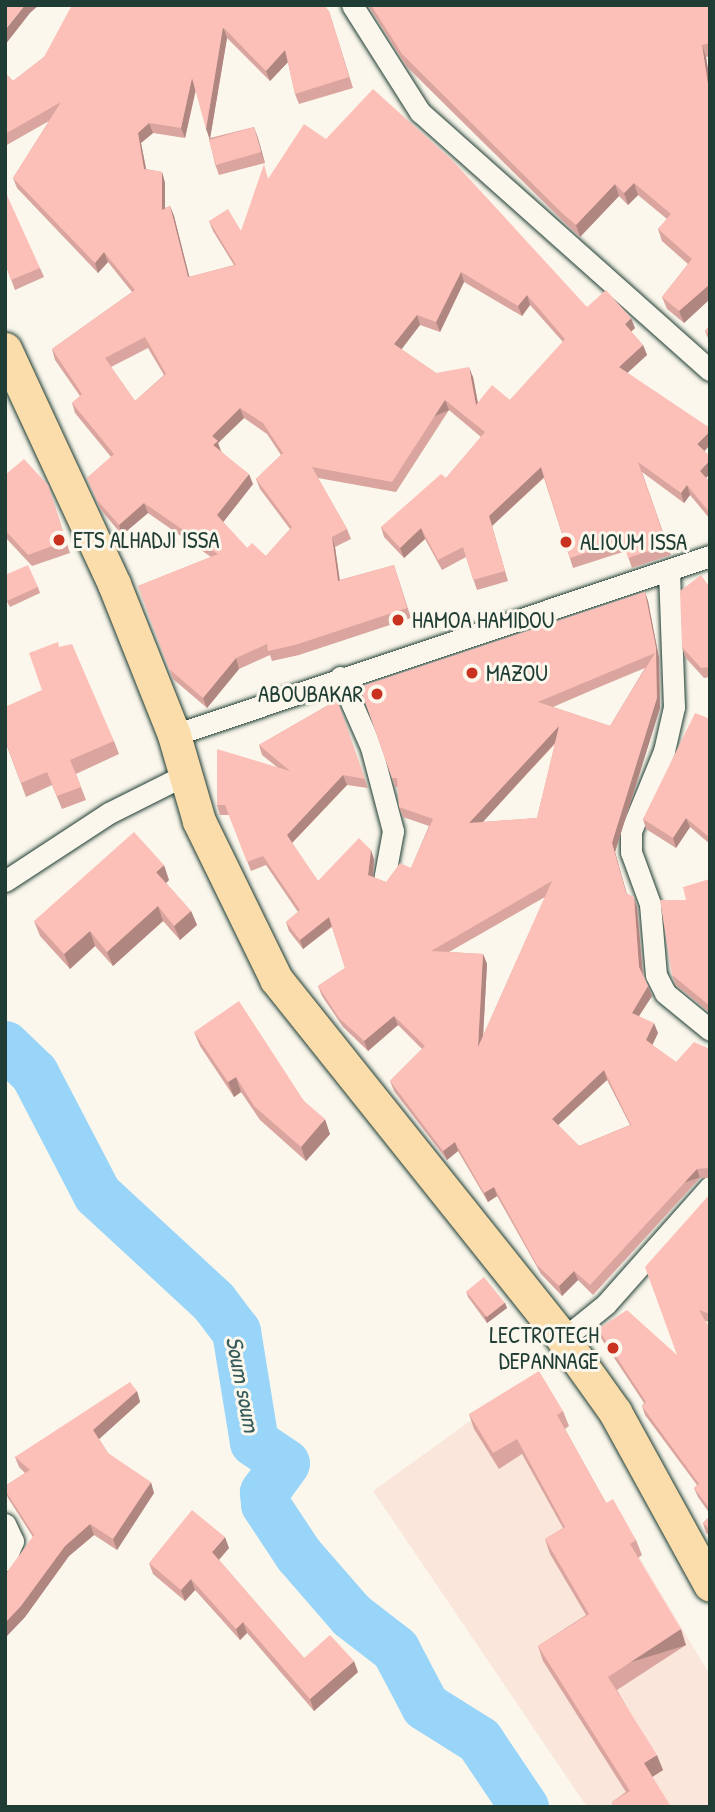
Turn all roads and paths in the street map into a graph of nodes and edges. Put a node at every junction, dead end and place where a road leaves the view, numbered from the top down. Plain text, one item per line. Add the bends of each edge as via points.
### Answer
1 (352, 5) edge
2 (5, 349) edge
3 (710, 370) edge
4 (710, 556) edge
5 (670, 571) junction
6 (340, 677) junction
7 (174, 735) junction
8 (186, 775) junction
9 (384, 880) edge
10 (5, 881) edge
11 (710, 1030) edge
12 (710, 1187) edge
13 (563, 1339) junction
14 (5, 1524) edge
15 (5, 1560) edge
16 (710, 1585) edge

1 - 3 street via 420,112
2 - 7 main road via 114,584
4 - 5 street
5 - 6 street
5 - 11 street via 674,707 664,751 631,831 632,852 650,904 656,975 665,993
6 - 7 street
6 - 9 street via 371,747 393,831
7 - 8 main road
8 - 10 street via 109,813
8 - 13 main road via 199,821 276,979
12 - 13 street via 606,1304
13 - 16 main road via 615,1412
14 - 15 street via 13,1541

